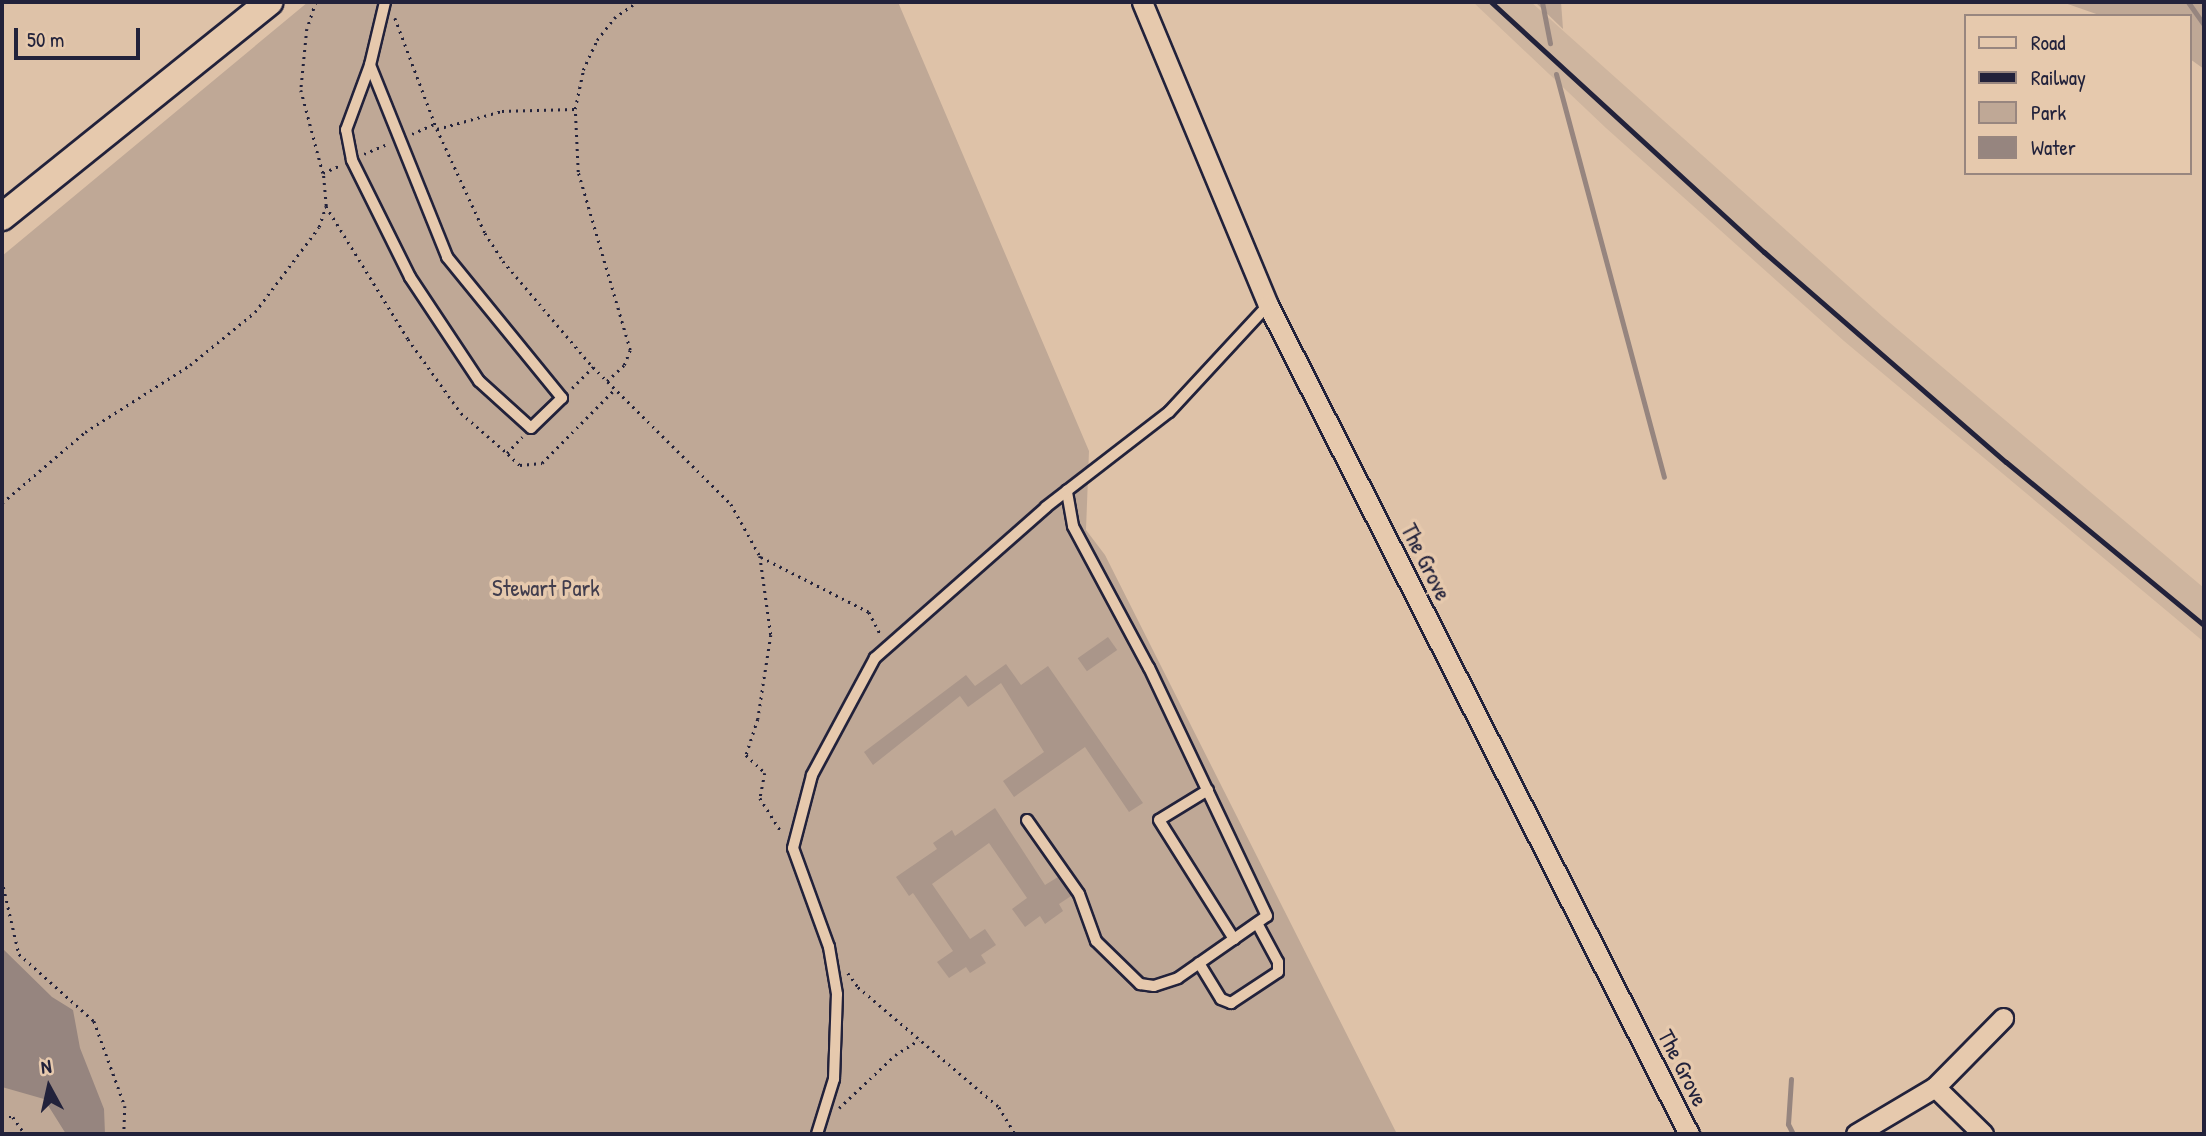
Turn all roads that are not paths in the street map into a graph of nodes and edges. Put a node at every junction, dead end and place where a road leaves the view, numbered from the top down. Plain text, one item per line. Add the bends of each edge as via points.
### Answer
1 (267, 2) edge
2 (384, 2) edge
3 (1142, 2) edge
4 (370, 65) junction
5 (2, 217) edge
6 (1268, 305) junction
7 (1067, 491) junction
8 (1208, 790) junction
9 (1027, 820) dead end
10 (1257, 923) junction
11 (1234, 939) junction
12 (1199, 964) junction
13 (2003, 1018) dead end
14 (1936, 1087) junction
15 (817, 1134) edge
16 (1689, 1134) edge
17 (1856, 1134) edge
18 (1983, 1134) edge

1 - 5 main road
2 - 4 lane
3 - 6 street, The Grove
4 - 4 lane via 346,130 352,160 410,277 479,381 531,428 562,398 447,257
6 - 7 lane via 1169,412
6 - 16 street, The Grove
7 - 8 lane via 1073,526
7 - 15 lane via 875,658 812,775 793,848 830,947 839,1039 834,1079
8 - 10 lane via 1267,916
8 - 11 lane via 1159,820
9 - 12 lane via 1079,894 1096,941 1128,976 1154,986
10 - 11 lane
10 - 12 lane via 1278,962 1278,972 1231,1003 1221,999
11 - 12 lane
13 - 14 street
14 - 17 street
14 - 18 street

